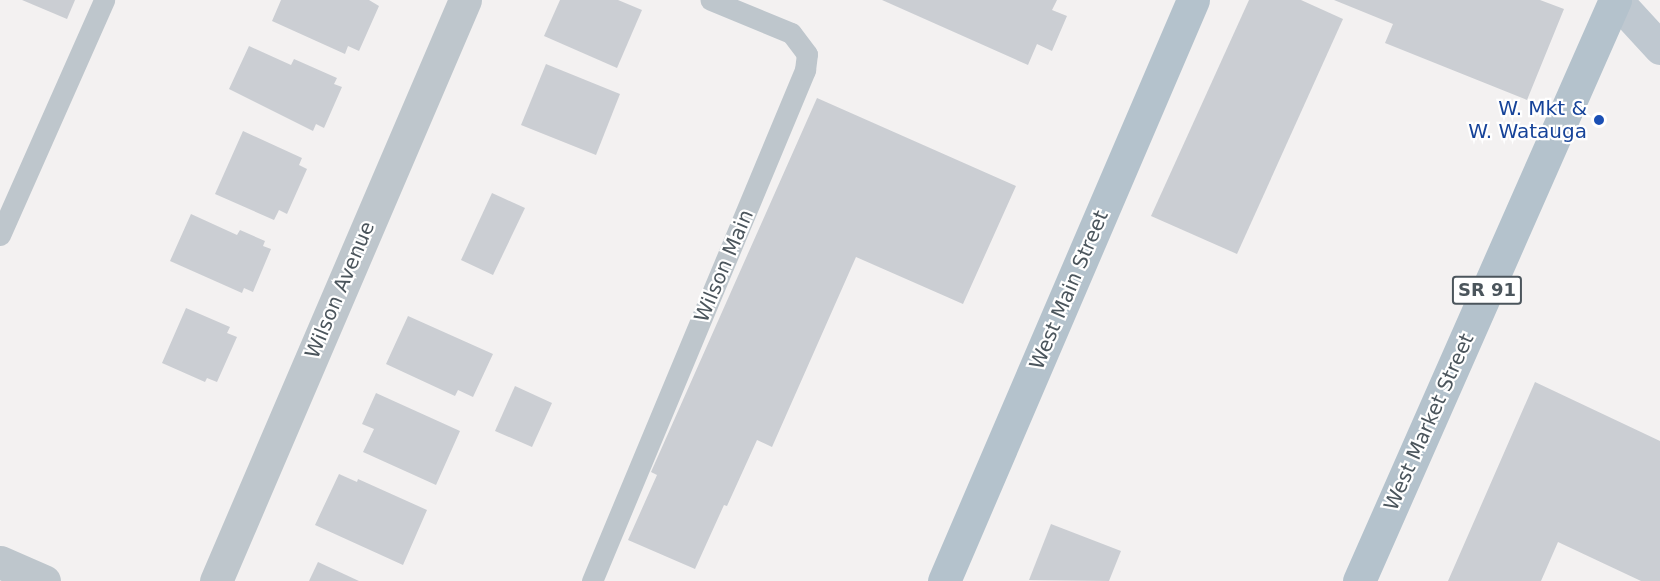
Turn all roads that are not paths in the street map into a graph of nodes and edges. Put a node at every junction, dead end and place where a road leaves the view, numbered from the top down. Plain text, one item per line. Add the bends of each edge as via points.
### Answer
1 (104, 0) edge
2 (465, 0) edge
3 (711, 0) edge
4 (1194, 0) edge
5 (1615, 0) edge
6 (1660, 48) edge
7 (0, 235) edge
8 (0, 562) edge
9 (44, 581) edge
10 (216, 581) edge
11 (592, 581) edge
12 (944, 581) edge
13 (1359, 581) edge

1 - 7 lane
2 - 10 street, Wilson Avenue
3 - 11 lane, Wilson Main via 791,33 807,54 805,70
4 - 12 main road, West Main Street
5 - 6 main road
5 - 13 main road, West Market Street / SR 91
8 - 9 street

